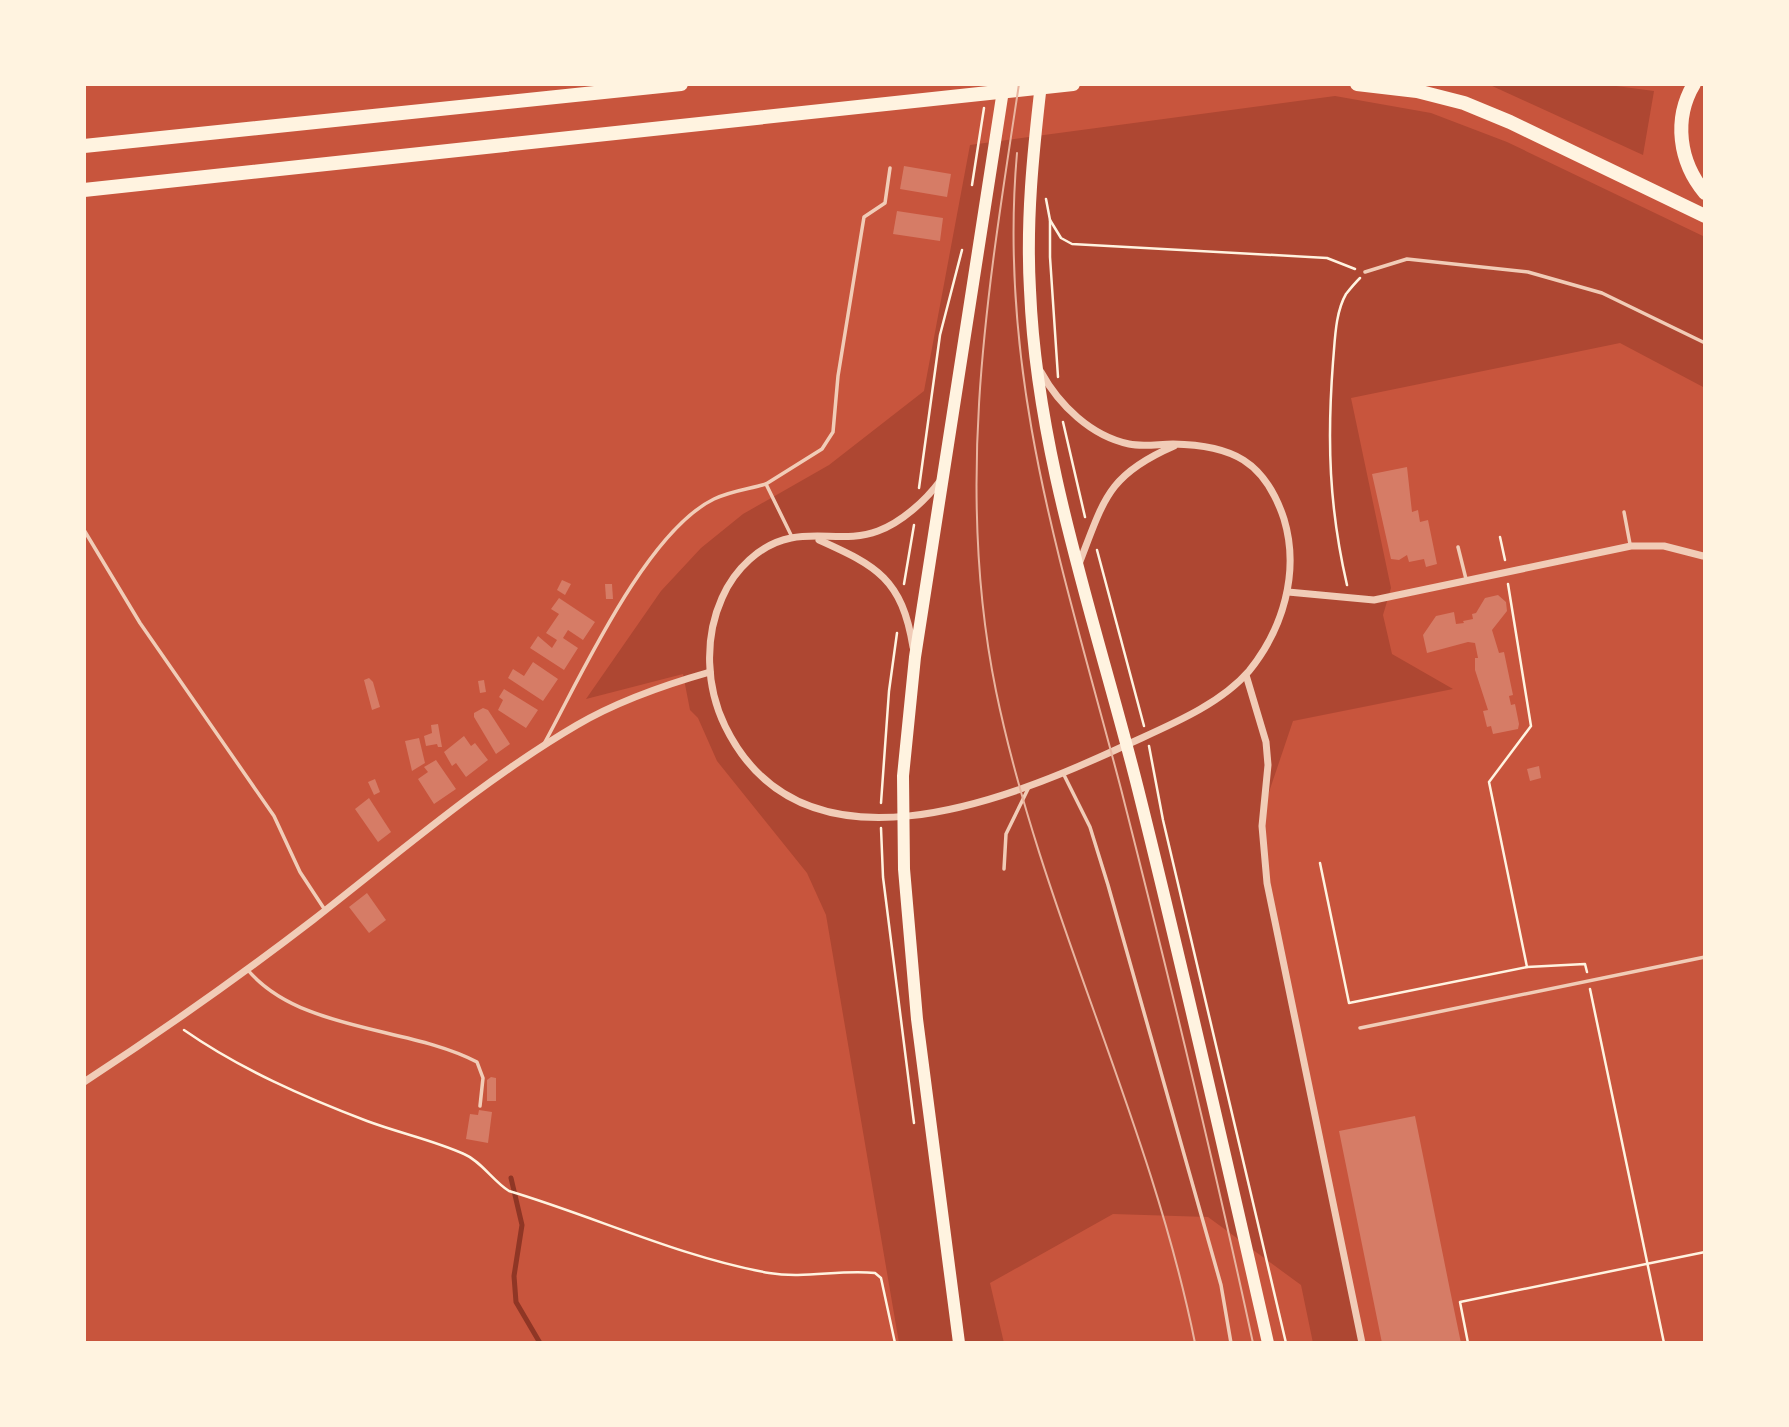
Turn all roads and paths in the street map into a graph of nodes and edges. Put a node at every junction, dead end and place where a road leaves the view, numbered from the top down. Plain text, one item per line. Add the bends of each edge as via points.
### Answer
1 (681, 84) edge
2 (1004, 84) edge
3 (1041, 84) edge
4 (1073, 84) edge
5 (1357, 84) edge
6 (1694, 84) edge
7 (985, 97) dead end
8 (84, 146) edge
9 (891, 168) dead end
10 (972, 188) dead end
11 (84, 190) edge
12 (1705, 192) edge
13 (1045, 197) dead end
14 (1705, 216) edge
15 (1050, 220) junction
16 (964, 242) dead end
17 (1364, 272) junction
18 (1705, 343) edge
19 (1037, 365) junction
20 (1060, 400) junction
21 (1178, 444) junction
22 (944, 475) junction
23 (766, 484) junction
24 (917, 505) junction
25 (1623, 512) dead end
26 (84, 530) edge
27 (1091, 535) junction
28 (792, 537) junction
29 (1500, 537) dead end
30 (815, 538) junction
31 (1458, 547) dead end
32 (1630, 547) junction
33 (1703, 556) dead end
34 (1079, 564) junction
35 (1507, 572) junction
36 (1466, 581) junction
37 (1288, 592) junction
38 (1350, 598) junction
39 (901, 606) junction
40 (915, 657) junction
41 (710, 672) junction
42 (1246, 675) junction
43 (1137, 699) dead end
44 (543, 747) junction
45 (1063, 773) junction
46 (882, 776) dead end
47 (1157, 777) dead end
48 (1029, 788) junction
49 (1320, 863) dead end
50 (1004, 869) dead end
51 (325, 910) junction
52 (1705, 957) edge
53 (1585, 964) dead end
54 (1527, 967) junction
55 (247, 970) junction
56 (1588, 980) junction
57 (173, 1022) junction
58 (1360, 1028) dead end
59 (84, 1083) edge
60 (480, 1106) dead end
61 (1705, 1252) edge
62 (1647, 1264) junction
63 (895, 1343) edge
64 (959, 1343) edge
65 (1231, 1343) edge
66 (1268, 1343) edge
67 (1286, 1343) edge
68 (1362, 1343) edge
69 (1468, 1343) edge
70 (1664, 1343) edge

1 - 8 highway
2 - 22 main road
3 - 19 main road via 1031,174 1030,293
4 - 11 highway
5 - 14 highway via 1417,91 1464,103
6 - 12 highway via 1683,108 1680,134 1686,162
7 - 10 path
9 - 23 lane via 885,203 863,217 833,432 822,449
13 - 15 path
15 - 17 path via 1072,244 1327,258
15 - 20 path
16 - 24 path via 940,335
17 - 18 lane via 1408,258 1528,272 1602,293
17 - 38 path via 1345,296 1336,330 1329,416 1328,469 1335,532
19 - 20 street
19 - 34 main road
20 - 21 street via 1080,421 1104,435 1130,444
20 - 27 path via 1069,457
21 - 27 street via 1128,470 1109,492
21 - 37 street via 1209,445 1239,456 1258,471 1284,522 1290,553
22 - 24 street
22 - 40 main road
23 - 28 lane
23 - 44 lane via 714,499 662,545 597,648
24 - 30 street via 880,531 848,538
24 - 39 path
25 - 32 lane
26 - 51 lane via 140,623 274,816 300,872
27 - 34 street
27 - 43 path via 1105,571
28 - 30 street
28 - 41 street via 740,567 711,631
29 - 35 path
30 - 39 street via 880,571
31 - 36 lane
32 - 33 street via 1664,546
32 - 35 street
34 - 66 main road via 1138,787
35 - 36 street
35 - 54 path via 1531,726 1489,782
36 - 38 street via 1374,600
37 - 38 street
37 - 42 street via 1274,632
39 - 40 street
39 - 46 path
40 - 64 main road via 903,776 904,869 917,1019
41 - 44 street via 663,685 579,724
41 - 48 street via 720,715 734,745 781,793 812,809 898,818
42 - 45 street via 1170,724
42 - 68 street via 1266,741 1262,840 1267,883
44 - 51 street
45 - 48 street
45 - 65 lane via 1090,827 1108,886 1221,1285
47 - 67 path via 1163,820
48 - 50 lane via 1006,834
49 - 54 path via 1349,1003
51 - 55 street
52 - 56 lane
53 - 54 path
55 - 57 street
55 - 60 lane via 257,981 319,1013 456,1051 477,1062 483,1079
56 - 58 lane
56 - 62 path
57 - 59 street
57 - 63 path via 210,1048 289,1088 468,1155 509,1191 730,1264 810,1277 875,1273 881,1278
61 - 62 path
62 - 69 path via 1460,1302
62 - 70 path

